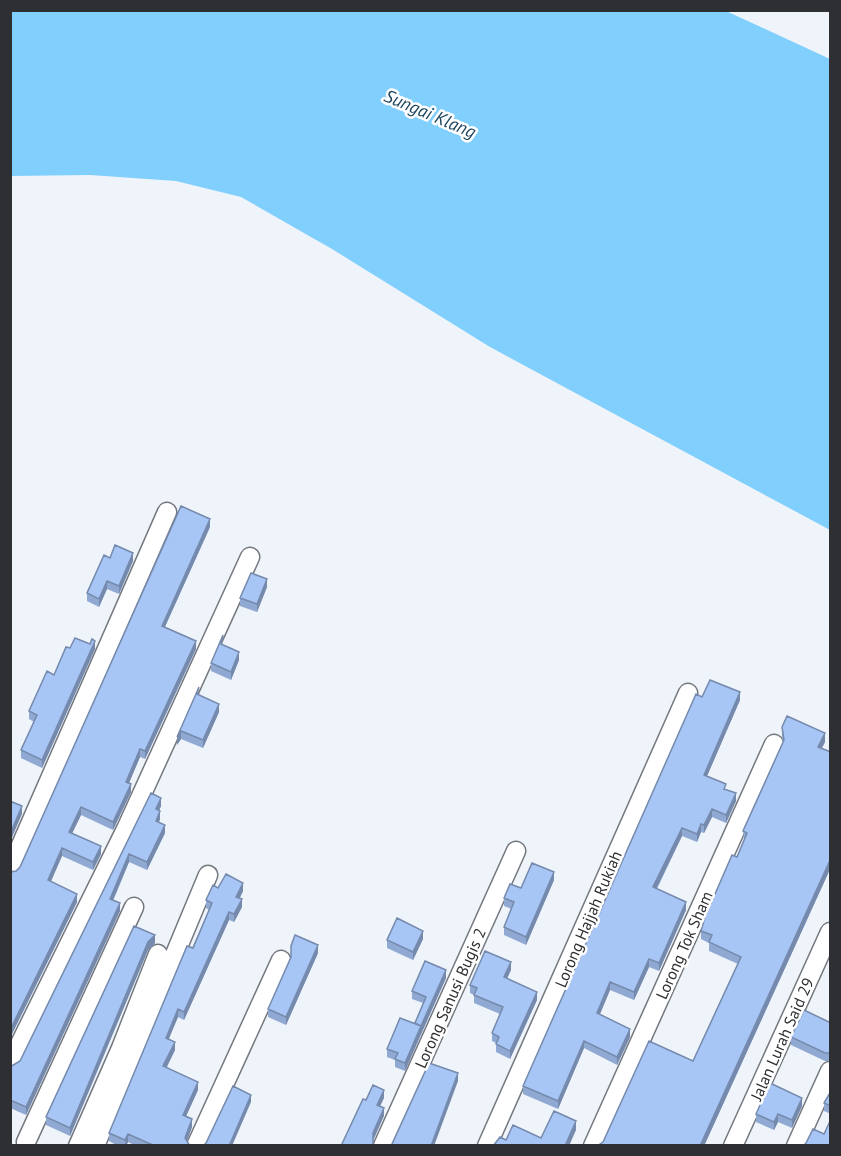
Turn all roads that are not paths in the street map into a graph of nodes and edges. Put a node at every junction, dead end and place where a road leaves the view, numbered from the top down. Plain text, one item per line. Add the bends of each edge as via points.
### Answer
1 (167, 512) dead end
2 (250, 557) dead end
3 (688, 693) dead end
4 (774, 744) dead end
5 (516, 851) dead end
6 (10, 870) edge
7 (208, 875) dead end
8 (134, 908) dead end
9 (831, 932) edge
10 (158, 954) dead end
11 (281, 960) dead end
12 (10, 1064) edge
13 (831, 1071) edge
14 (24, 1141) edge
15 (78, 1146) edge
16 (95, 1146) edge
17 (196, 1146) edge
18 (383, 1146) edge
19 (487, 1146) edge
20 (594, 1146) edge
21 (733, 1146) edge
22 (796, 1146) edge

1 - 6 street
2 - 12 street via 126,829
3 - 19 street, Lorong Hajjah Rukiah
4 - 20 street, Lorong Tok Sham
5 - 18 street, Lorong Sanusi Bugis 2
7 - 16 street
8 - 14 street
9 - 21 street, Jalan Lurah Said 29
10 - 15 street
11 - 17 street
13 - 22 street

